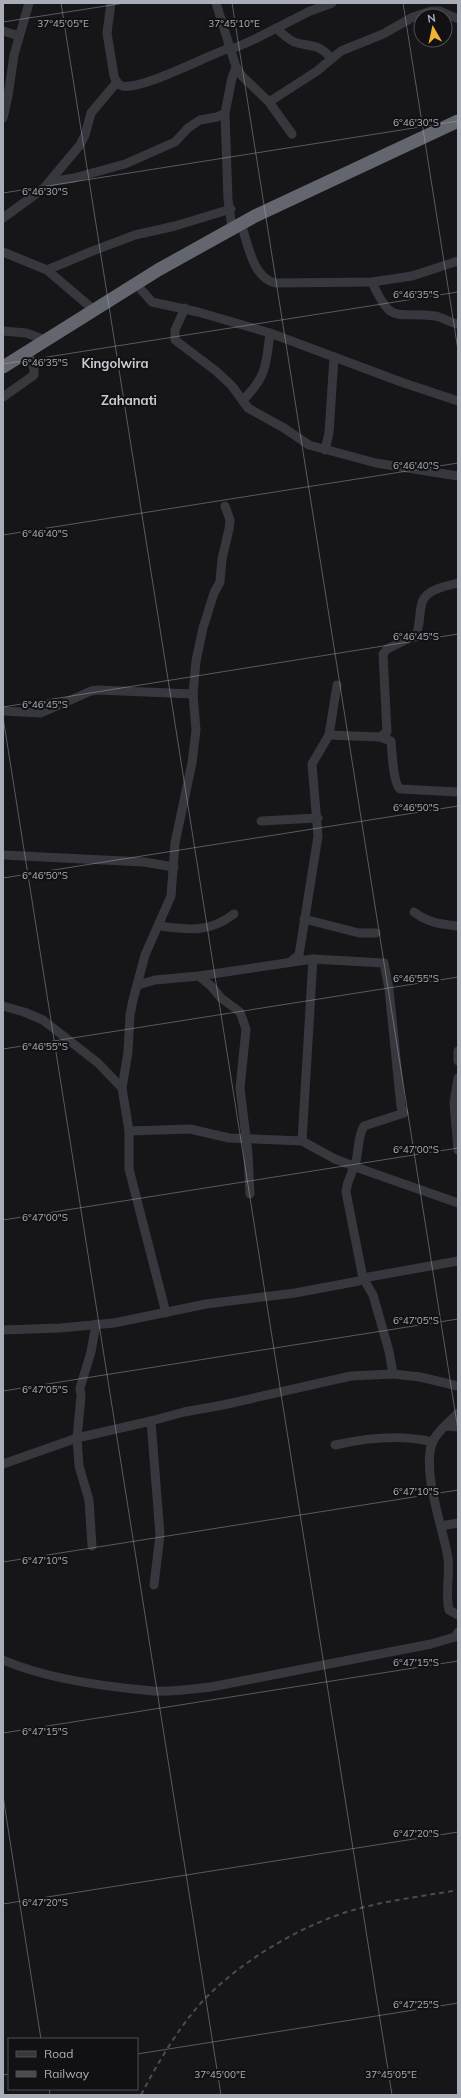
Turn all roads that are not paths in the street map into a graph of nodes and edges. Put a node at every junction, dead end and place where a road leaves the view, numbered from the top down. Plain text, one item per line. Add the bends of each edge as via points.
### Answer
1 (28, 3) edge
2 (111, 3) edge
3 (216, 3) edge
4 (332, 3) edge
5 (458, 19) edge
6 (276, 28) junction
7 (3, 31) edge
8 (19, 36) junction
9 (230, 49) junction
10 (331, 58) junction
11 (236, 67) junction
12 (116, 82) junction
13 (269, 102) junction
14 (226, 113) junction
15 (3, 118) edge
16 (458, 121) edge
17 (292, 134) dead end
18 (49, 182) junction
19 (231, 209) junction
20 (3, 218) edge
21 (236, 226) junction
22 (3, 252) edge
23 (458, 262) edge
24 (47, 270) junction
25 (372, 282) junction
26 (137, 285) junction
27 (185, 308) junction
28 (94, 310) junction
29 (458, 324) edge
30 (3, 331) edge
31 (270, 333) junction
32 (46, 340) junction
33 (28, 352) junction
34 (334, 357) junction
35 (3, 367) edge
36 (3, 397) edge
37 (243, 400) junction
38 (458, 401) edge
39 (325, 450) junction
40 (458, 476) edge
41 (225, 506) dead end
42 (458, 583) edge
43 (337, 686) dead end
44 (193, 694) junction
45 (3, 710) edge
46 (330, 735) junction
47 (380, 737) junction
48 (458, 792) edge
49 (318, 818) junction
50 (261, 821) dead end
51 (3, 855) edge
52 (174, 867) junction
53 (414, 912) dead end
54 (234, 914) dead end
55 (304, 919) junction
56 (160, 926) junction
57 (458, 926) edge
58 (376, 933) dead end
59 (313, 958) junction
60 (289, 962) junction
61 (199, 976) junction
62 (138, 985) junction
63 (3, 1006) edge
64 (458, 1051) edge
65 (458, 1061) edge
66 (458, 1078) edge
67 (122, 1088) junction
68 (129, 1131) junction
69 (246, 1139) junction
70 (302, 1141) junction
71 (458, 1150) edge
72 (355, 1166) junction
73 (250, 1194) dead end
74 (458, 1203) edge
75 (458, 1261) edge
76 (363, 1278) junction
77 (166, 1313) junction
78 (96, 1324) junction
79 (3, 1330) edge
80 (393, 1374) junction
81 (458, 1386) edge
82 (458, 1413) edge
83 (151, 1421) junction
84 (446, 1426) junction
85 (458, 1427) edge
86 (77, 1438) junction
87 (432, 1442) junction
88 (335, 1445) dead end
89 (3, 1464) edge
90 (458, 1523) edge
91 (441, 1526) junction
92 (92, 1546) dead end
93 (154, 1585) dead end
94 (458, 1615) edge
95 (458, 1632) edge
96 (3, 1660) edge

1 - 8 street
2 - 12 street via 107,33
3 - 9 street
4 - 6 street
5 - 10 street via 440,11 424,13
6 - 9 street
6 - 10 street via 297,43 316,45
7 - 8 street
8 - 15 street
9 - 11 street
9 - 12 street via 140,84 123,86
10 - 13 street via 317,71
11 - 13 street
11 - 14 street
12 - 18 street via 91,113 80,145
13 - 17 street
14 - 18 street via 200,120 175,142 125,164 84,176
14 - 19 street via 228,193
16 - 21 highway
18 - 20 street
19 - 21 street
19 - 24 street via 135,235
21 - 25 street via 255,264 268,281 294,284
21 - 26 highway via 158,270
22 - 24 street
23 - 25 street via 412,276
24 - 28 street
25 - 29 street via 391,313 435,316
26 - 27 street via 152,302
26 - 28 highway
27 - 31 street
27 - 37 street via 174,330 176,340 216,371
28 - 32 highway
30 - 32 street via 26,333
31 - 34 street
31 - 37 street via 266,369 260,381
32 - 33 highway
33 - 35 highway
33 - 36 street via 34,375
34 - 38 street
34 - 39 street via 330,433
37 - 39 street via 254,413 284,428 309,445
39 - 40 street via 376,463
41 - 44 street via 230,520 229,530 220,582 203,628
42 - 47 street via 434,589 422,602 421,623 416,635 387,649 383,654 387,732
43 - 46 street
44 - 45 street via 98,690 41,712
44 - 52 street via 196,730 192,763 175,843
46 - 47 street
46 - 49 street via 312,764
47 - 48 street via 391,741 398,787
49 - 50 street
49 - 55 street via 318,836
51 - 52 street via 144,862
52 - 56 street via 171,896
53 - 57 street via 424,920
54 - 56 street via 222,923 193,930
55 - 58 street via 359,934
55 - 60 street via 299,955
56 - 62 street via 146,956
59 - 60 street
59 - 70 street
59 - 72 street via 382,962 387,972 401,1107 404,1113 364,1126
60 - 61 street
61 - 62 street via 155,980
61 - 69 street via 221,998 240,1012 246,1029 240,1088
62 - 67 street via 130,1015 128,1052
63 - 67 street via 43,1020 98,1063
64 - 65 street
66 - 71 street via 454,1103
67 - 68 street
68 - 69 street via 190,1129 229,1138
68 - 77 street via 129,1169
69 - 70 street
69 - 73 street
70 - 72 street
72 - 74 street
72 - 76 street via 348,1180 346,1192
75 - 76 street
76 - 77 street via 295,1293 206,1304
76 - 80 street via 373,1295 390,1351
77 - 78 street
78 - 79 street
78 - 86 street via 80,1388
80 - 81 street
80 - 83 street via 350,1376
82 - 84 street
83 - 86 street
83 - 93 street via 160,1528
84 - 85 street
84 - 87 street
86 - 89 street
86 - 92 street via 79,1466 90,1500
87 - 88 street via 385,1438
87 - 91 street via 432,1490
90 - 91 street
91 - 94 street via 450,1571 447,1600 449,1610
95 - 96 street via 455,1637 431,1644 211,1687 175,1690 154,1691 89,1682

